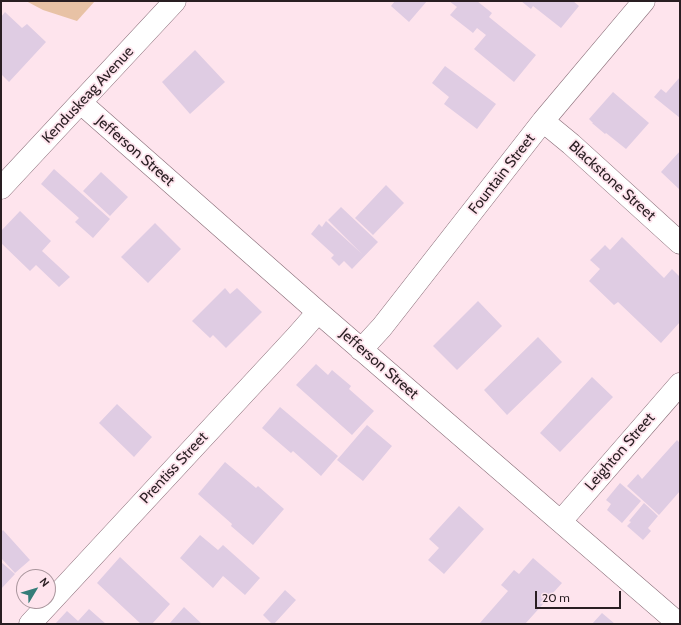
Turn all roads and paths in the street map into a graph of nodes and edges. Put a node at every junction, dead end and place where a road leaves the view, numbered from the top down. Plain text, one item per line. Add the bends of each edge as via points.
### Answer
1 (175, 1) edge
2 (644, 1) edge
3 (81, 102) junction
4 (543, 122) junction
5 (1, 188) edge
6 (680, 243) edge
7 (318, 312) junction
8 (362, 350) junction
9 (680, 384) edge
10 (561, 521) junction
11 (30, 624) edge
12 (679, 624) edge

1 - 3 street, Kenduskeag Avenue
2 - 4 street, Fountain Street
3 - 5 street, Kenduskeag Avenue
3 - 7 street, Jefferson Street
4 - 6 street, Blackstone Street via 571,144
4 - 8 street, Fountain Street
7 - 8 street, Jefferson Street
7 - 11 street, Prentiss Street
8 - 10 street, Jefferson Street
9 - 10 street, Leighton Street
10 - 12 street, Jefferson Street

